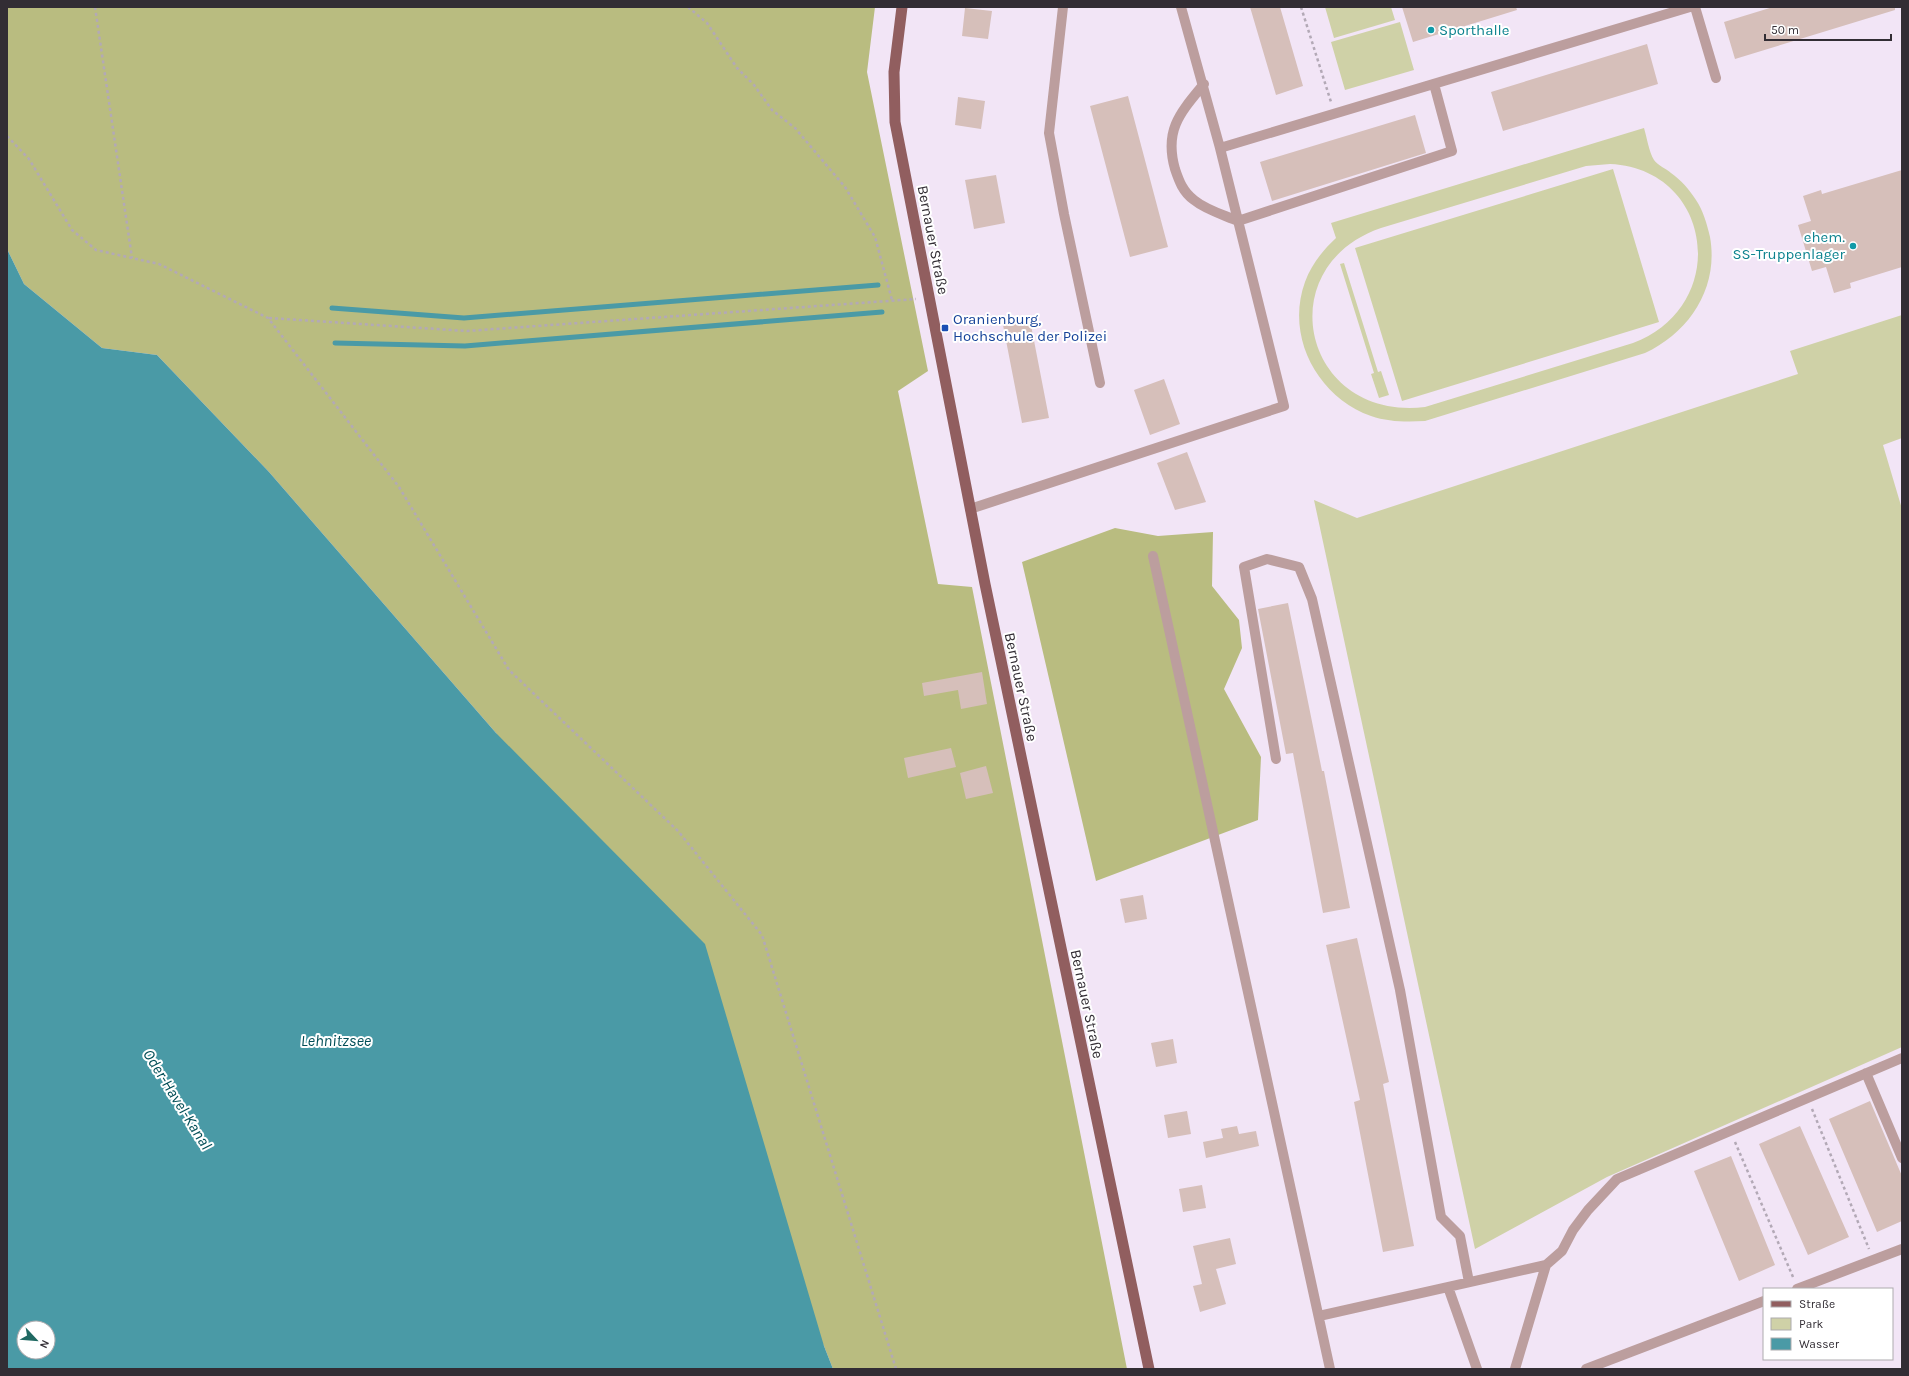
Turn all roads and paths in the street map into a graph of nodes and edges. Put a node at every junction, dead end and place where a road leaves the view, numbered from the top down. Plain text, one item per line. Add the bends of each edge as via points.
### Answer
1 (95, 7) edge
2 (688, 7) edge
3 (902, 7) edge
4 (1062, 7) edge
5 (1181, 7) edge
6 (1301, 7) edge
7 (1690, 7) edge
8 (1695, 7) edge
9 (1716, 78) dead end
10 (1204, 84) junction
11 (1434, 84) junction
12 (1334, 114) junction
13 (7, 136) edge
14 (1220, 148) junction
15 (1238, 221) junction
16 (132, 258) junction
17 (928, 298) junction
18 (892, 300) junction
19 (268, 318) junction
20 (1100, 383) dead end
21 (970, 509) junction
22 (1153, 556) dead end
23 (1276, 759) dead end
24 (1902, 1058) edge
25 (1866, 1073) junction
26 (1807, 1098) junction
27 (1730, 1131) junction
28 (1902, 1158) edge
29 (1902, 1249) edge
30 (1873, 1260) junction
31 (1546, 1265) junction
32 (1469, 1282) junction
33 (1448, 1287) junction
34 (1797, 1288) edge
35 (1800, 1288) edge
36 (1763, 1302) edge
37 (1319, 1316) junction
38 (896, 1369) edge
39 (1149, 1369) edge
40 (1330, 1369) edge
41 (1478, 1369) edge
42 (1515, 1369) edge
43 (1586, 1369) edge

1 - 16 path
2 - 18 path via 707,23 737,68 754,84 772,110 795,128 845,187 875,237
3 - 17 main road, Bernauer Straße via 894,72 895,122
4 - 20 lane via 1049,133
5 - 10 lane
6 - 12 path
7 - 11 lane
8 - 9 lane
10 - 14 lane
10 - 15 lane via 1183,109 1172,132 1171,153 1180,184 1194,200
11 - 12 lane
11 - 15 lane via 1452,151
12 - 14 lane
13 - 16 path via 29,159 72,230 96,250
14 - 15 lane
15 - 21 lane via 1284,406
16 - 19 path via 159,264
17 - 18 path
17 - 21 main road, Bernauer Straße
18 - 19 path via 467,331
19 - 38 path via 399,487 509,670 678,831 762,935
21 - 39 main road, Bernauer Straße
22 - 37 lane
23 - 32 lane via 1244,567 1267,559 1299,567 1312,599 1400,990 1441,1217 1460,1236
24 - 25 lane
25 - 26 lane
25 - 28 lane
26 - 27 lane
26 - 30 path
27 - 31 lane via 1617,1179 1588,1210 1562,1251
27 - 34 path
29 - 30 lane
30 - 35 lane
31 - 32 lane
31 - 42 lane
32 - 33 lane
33 - 37 lane
33 - 41 lane
36 - 43 lane
37 - 40 lane

